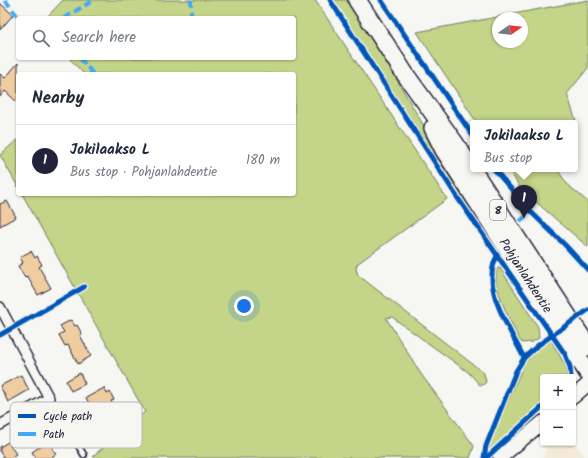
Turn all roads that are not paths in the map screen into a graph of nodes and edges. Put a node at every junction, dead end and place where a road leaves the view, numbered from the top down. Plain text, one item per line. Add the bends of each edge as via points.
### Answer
1 (357, 0) edge
2 (405, 74) junction
3 (470, 167) edge
4 (474, 172) edge
5 (0, 307) edge
6 (588, 348) edge
7 (588, 373) edge
8 (588, 384) edge
9 (576, 394) edge
10 (49, 398) junction
11 (42, 402) edge
12 (51, 402) edge
13 (10, 419) edge
14 (0, 425) edge
15 (540, 425) edge
16 (80, 448) edge
17 (84, 455) dead end
18 (500, 458) edge

1 - 2 highway, Pohjanlahdentie / 8
2 - 3 highway, Pohjanlahdentie / 8
2 - 7 highway, Pohjanlahdentie / 8 via 444,150
4 - 6 highway, Pohjanlahdentie / 8
5 - 10 street
8 - 9 street
10 - 11 street
10 - 12 lane
13 - 14 street
15 - 18 street
16 - 17 lane

